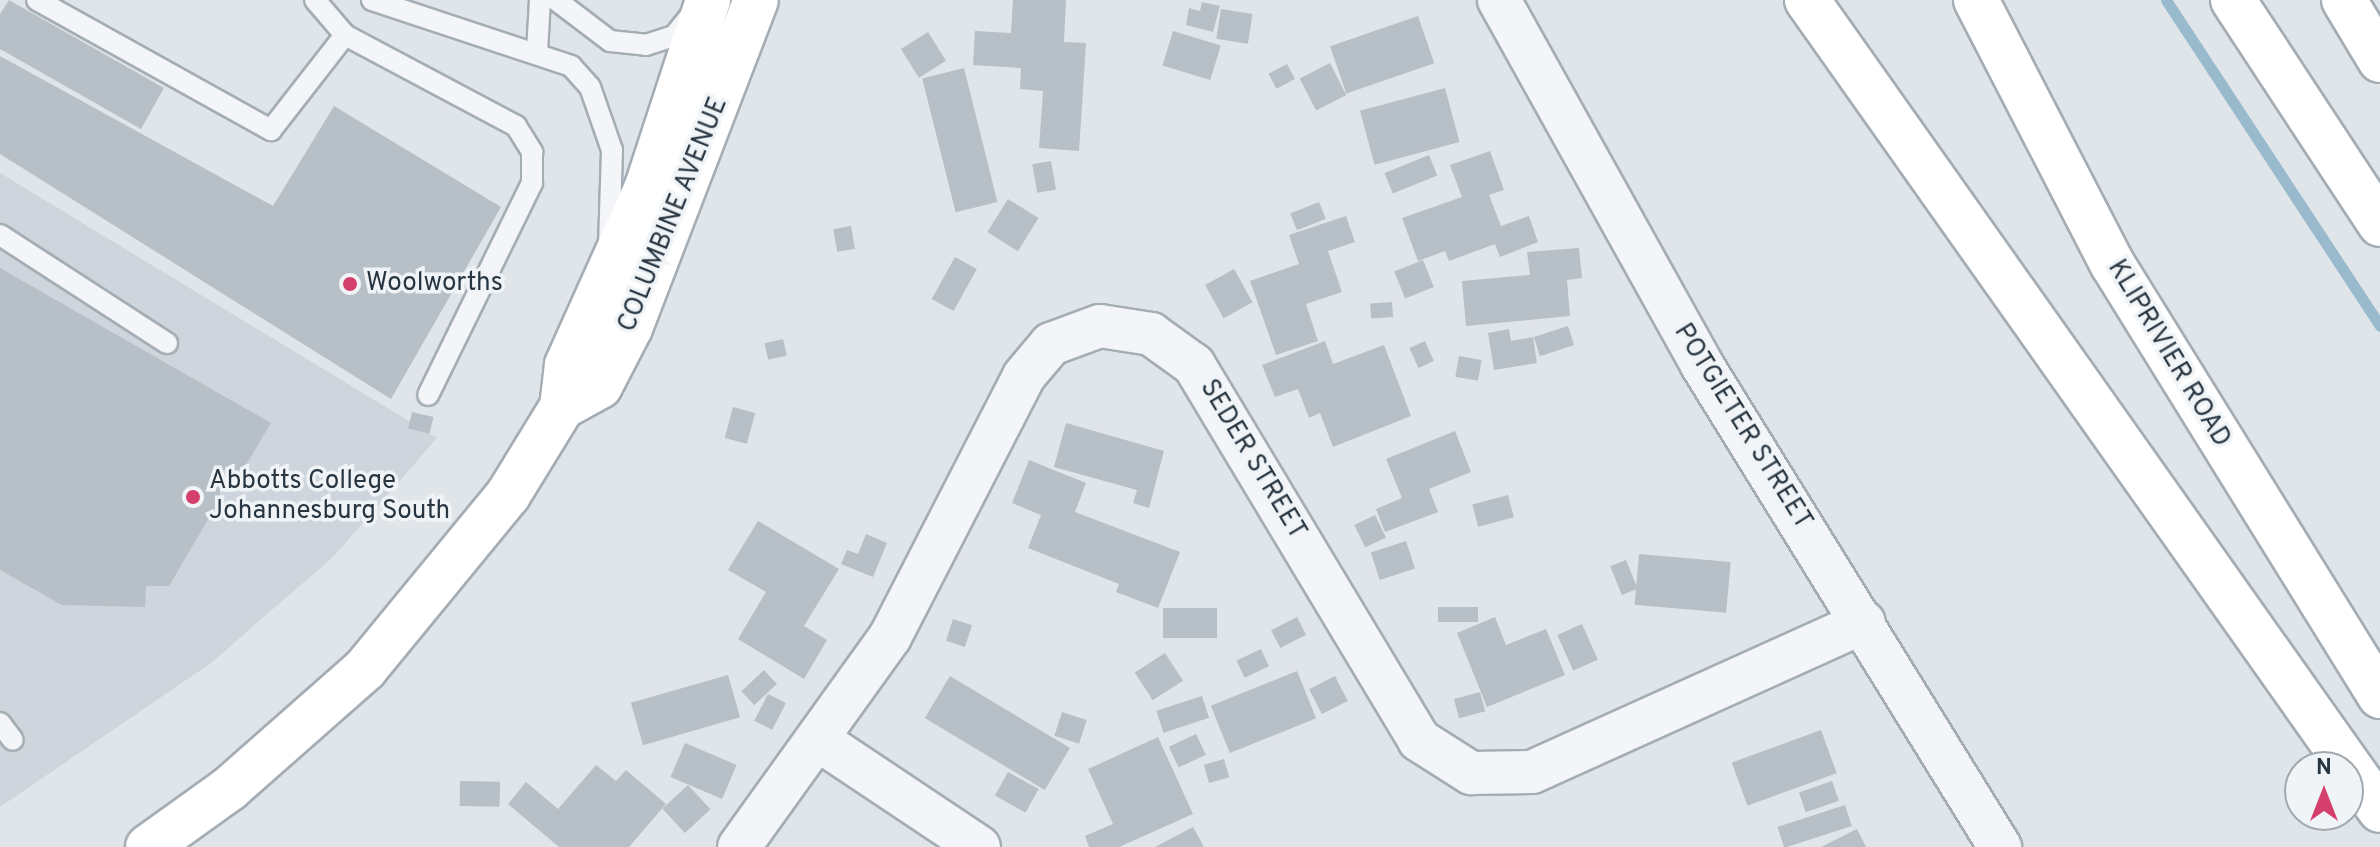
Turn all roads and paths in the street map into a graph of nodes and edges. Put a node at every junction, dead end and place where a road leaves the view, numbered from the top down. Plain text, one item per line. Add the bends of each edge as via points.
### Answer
1 (37, 0) edge
2 (315, 0) edge
3 (372, 0) edge
4 (540, 0) edge
5 (556, 0) edge
6 (705, 0) edge
7 (756, 0) edge
8 (1499, 0) edge
9 (1807, 0) edge
10 (1976, 0) edge
11 (2233, 0) edge
12 (2344, 0) edge
13 (345, 35) junction
14 (537, 52) junction
15 (2380, 60) edge
16 (2380, 224) edge
17 (0, 235) edge
18 (607, 279) junction
19 (167, 343) dead end
20 (428, 395) dead end
21 (562, 407) junction
22 (1864, 622) junction
23 (2380, 696) edge
24 (0, 723) edge
25 (13, 740) dead end
26 (820, 741) junction
27 (2380, 810) edge
28 (148, 847) edge
29 (739, 847) edge
30 (979, 847) edge
31 (2000, 847) edge

1 - 13 lane via 271,130
2 - 13 lane
3 - 14 lane
4 - 14 lane
5 - 6 lane via 610,41 646,45 674,36
6 - 18 main road, COLUMBINE AVENUE via 652,172
7 - 21 main road, COLUMBINE AVENUE via 630,328 600,386
8 - 22 street, POTGIETER STREET via 1702,365
9 - 27 main road
10 - 23 main road, KLIPRIVIER ROAD via 2113,265
11 - 16 main road
12 - 15 main road
13 - 20 lane via 516,126 532,152 532,183
14 - 18 lane via 571,66 590,87 604,122 612,150
17 - 19 lane
18 - 21 main road, COLUMBINE AVENUE via 567,365
21 - 28 main road, COLUMBINE AVENUE via 482,531 365,669 241,780
22 - 26 street, SEDER STREET via 1532,772 1471,773 1419,740 1194,365 1151,334 1100,326 1051,344 1024,376 937,555
22 - 31 street, POTGIETER STREET
24 - 25 lane
26 - 29 street, SEDER STREET
26 - 30 street

